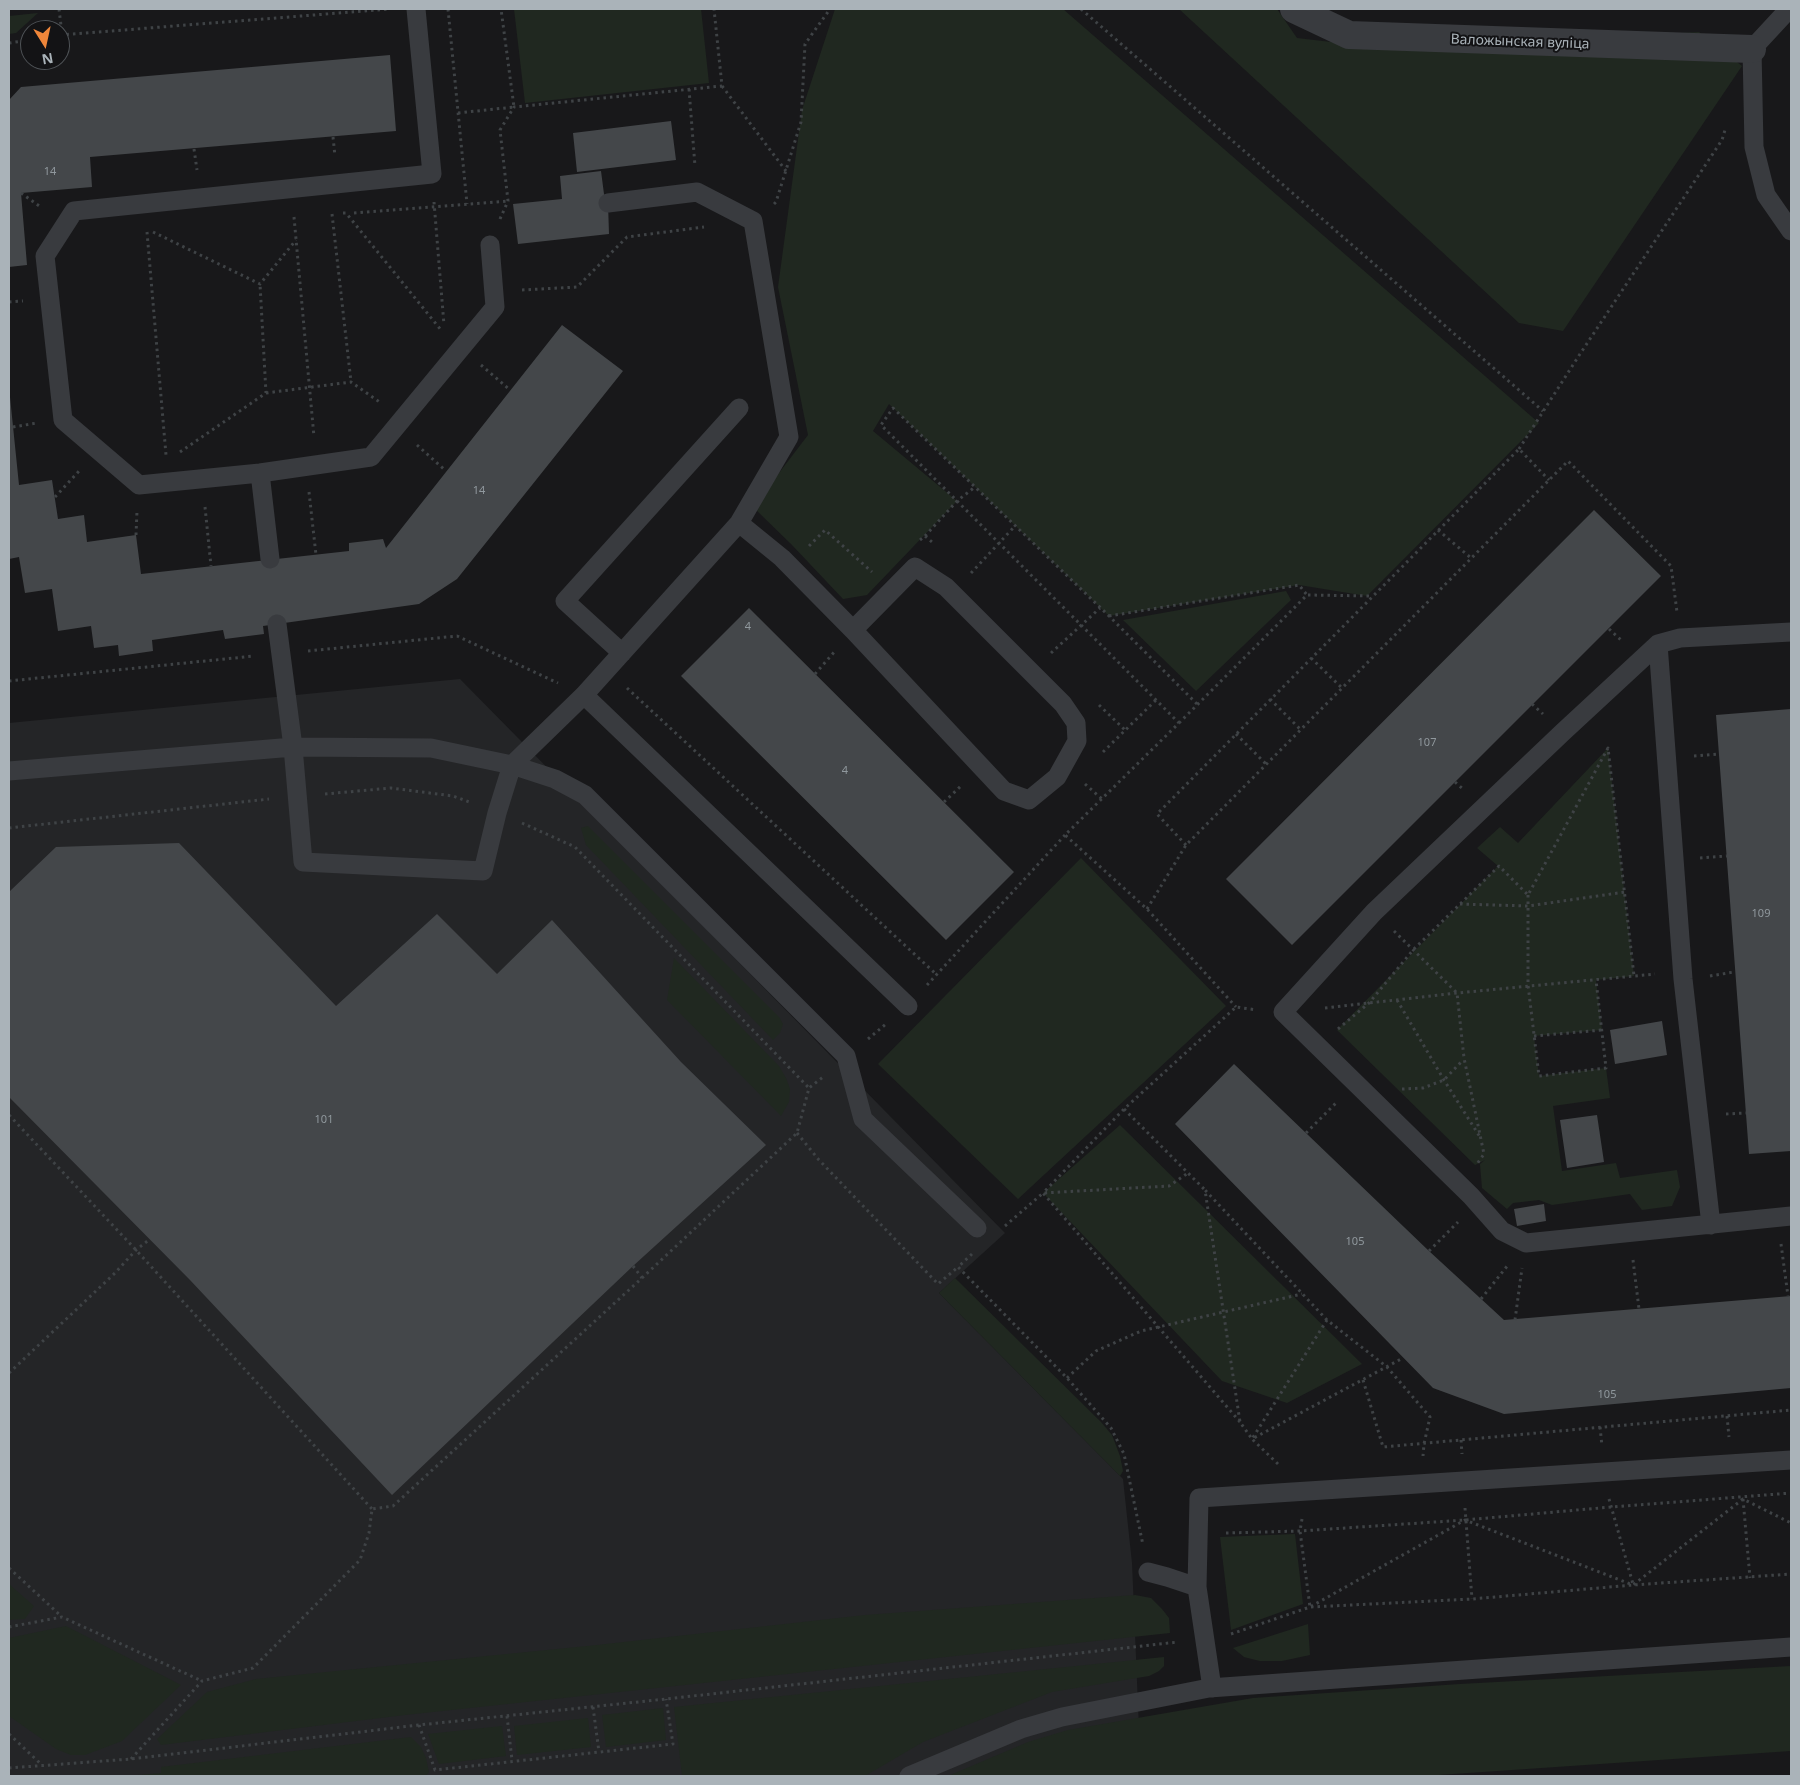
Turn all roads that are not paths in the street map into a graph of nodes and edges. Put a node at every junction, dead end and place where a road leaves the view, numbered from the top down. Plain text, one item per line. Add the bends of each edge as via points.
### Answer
1 (416, 9) edge
2 (1294, 9) edge
3 (1788, 9) edge
4 (1752, 49) junction
5 (608, 203) dead end
6 (1791, 231) edge
7 (490, 245) road end
8 (739, 408) dead end
9 (260, 473) junction
10 (739, 523) junction
11 (270, 559) dead end
12 (277, 624) dead end
13 (854, 630) junction
14 (1791, 632) edge
15 (1658, 644) junction
16 (622, 653) junction
17 (584, 695) junction
18 (293, 747) junction
19 (512, 765) junction
20 (9, 772) edge
21 (908, 1006) road end
22 (1785, 1217) edge
23 (1711, 1225) junction
24 (977, 1228) dead end
25 (1791, 1460) edge
26 (1148, 1572) road end
27 (1197, 1587) junction
28 (1791, 1647) edge
29 (1212, 1688) junction
30 (909, 1776) edge

1 - 9 lane via 432,174 74,211 45,256 63,420 139,485
2 - 4 street, Валожынская вуліца via 1349,35
3 - 4 lane
4 - 6 lane via 1754,147 1766,195
5 - 10 lane via 697,192 753,222 789,437
7 - 9 lane via 495,307 371,457
8 - 16 lane via 565,601
9 - 11 lane
10 - 13 lane via 782,558
10 - 16 lane
12 - 18 lane
13 - 13 lane via 915,568 946,587 1063,704 1076,723 1077,741 1057,777 1029,800 1004,791
14 - 15 lane via 1680,638
15 - 23 lane via 1683,972
15 - 23 lane via 1374,912 1283,1012 1474,1199 1502,1231 1526,1243
16 - 17 lane
17 - 19 lane
17 - 21 lane
18 - 19 lane via 431,748
18 - 19 lane via 303,862 483,871
18 - 20 lane
19 - 24 lane via 554,779 585,795 846,1056 863,1119
22 - 23 lane
25 - 27 lane via 1199,1498
26 - 27 lane
27 - 29 lane
28 - 29 lane
29 - 30 lane via 1062,1717 1021,1729

